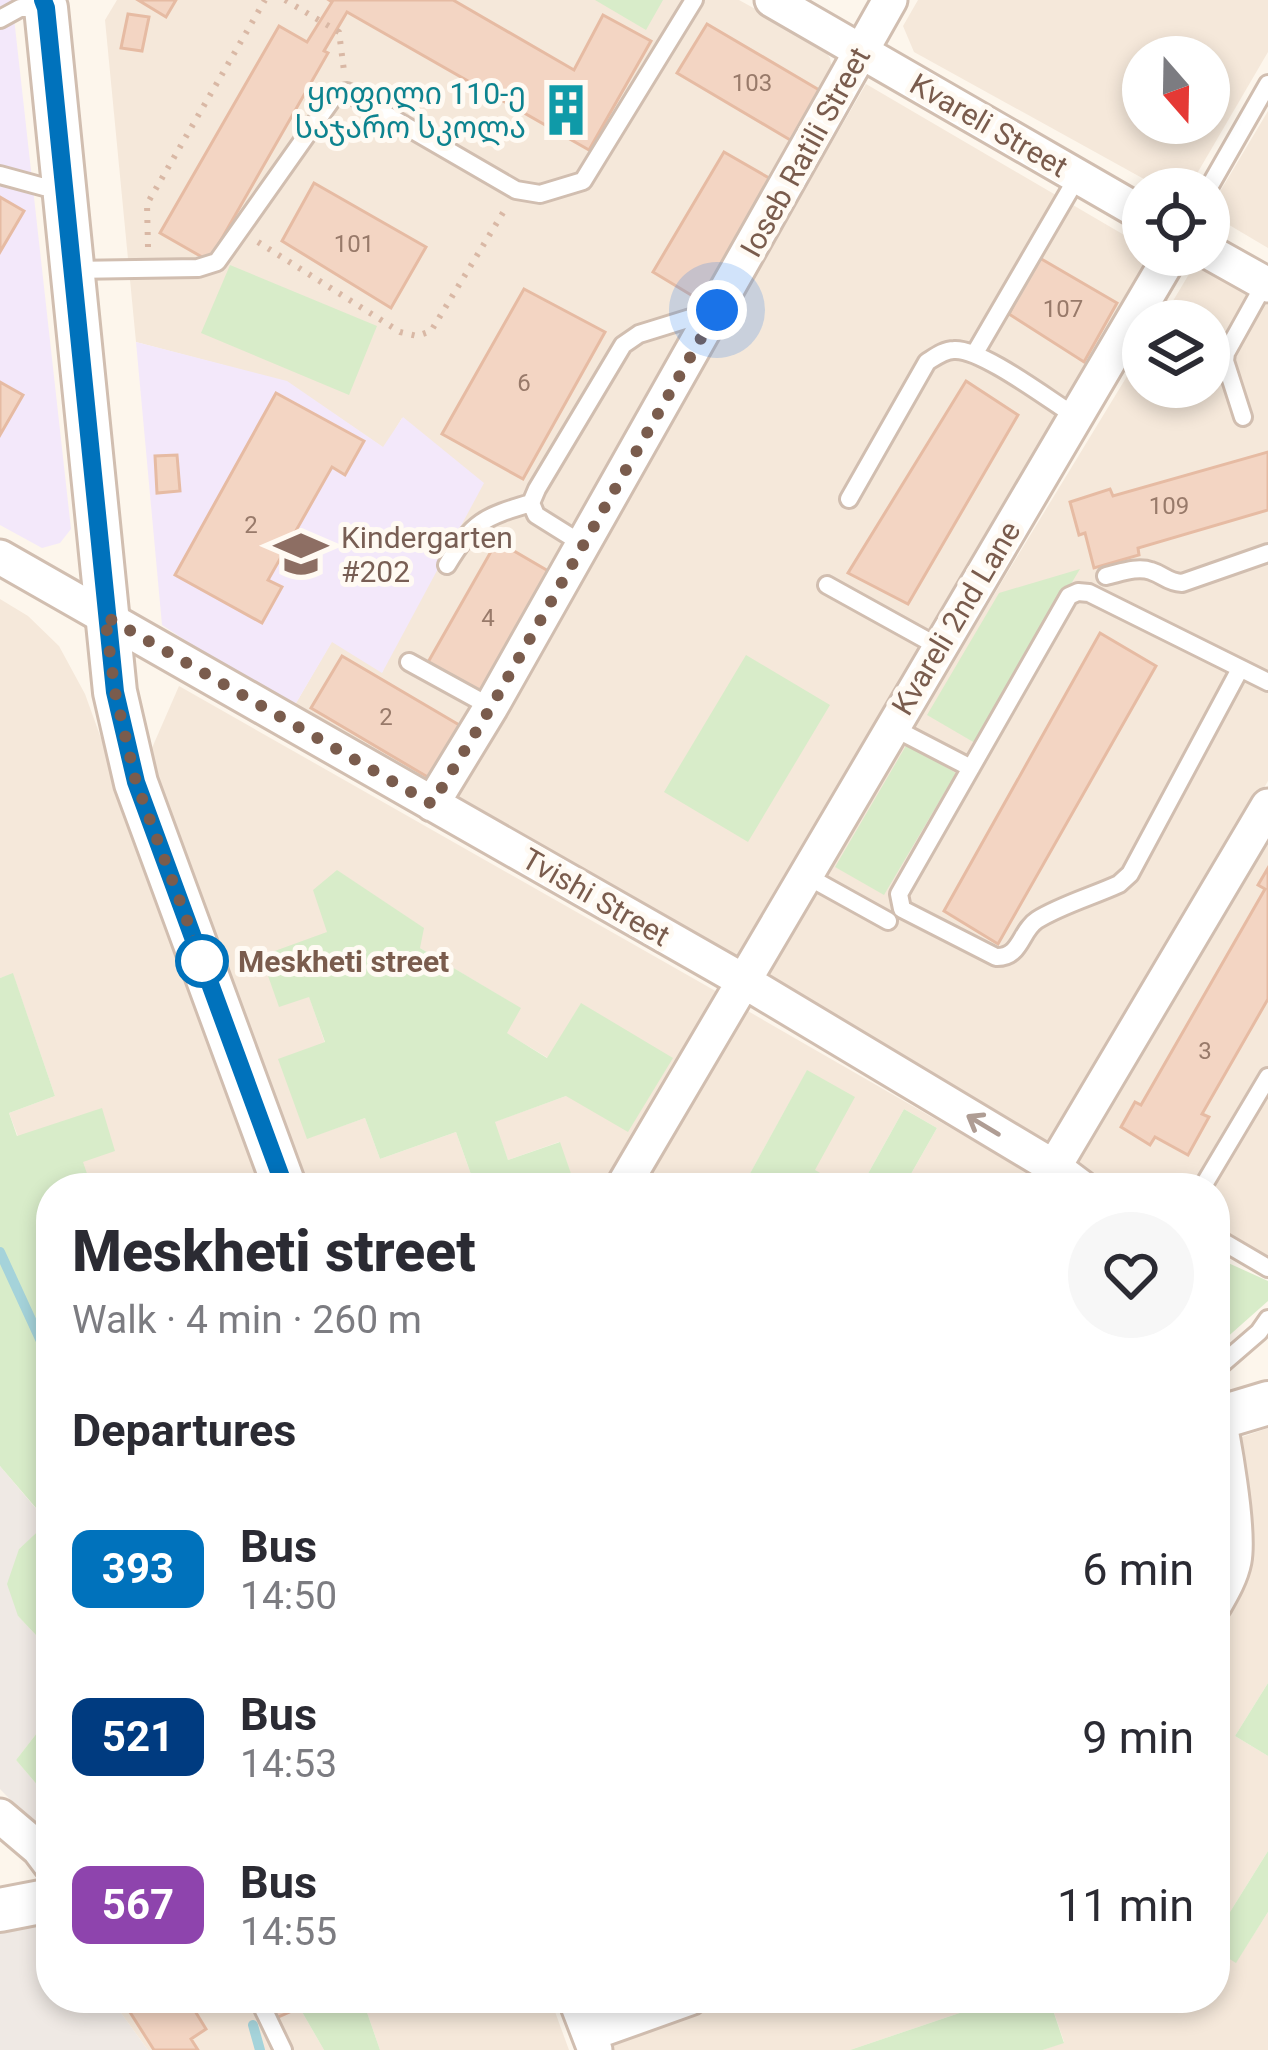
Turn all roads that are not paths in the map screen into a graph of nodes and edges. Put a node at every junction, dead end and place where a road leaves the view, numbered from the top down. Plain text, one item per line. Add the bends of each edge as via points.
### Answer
1 (694, 0) edge
2 (772, 0) edge
3 (890, 0) edge
4 (45, 3) edge
5 (0, 19) edge
6 (861, 51) junction
7 (1268, 84) edge
8 (1220, 168) edge
9 (0, 175) edge
10 (1078, 176) junction
11 (63, 185) junction
12 (1122, 202) edge
13 (1230, 264) edge
14 (71, 270) junction
15 (1158, 276) edge
16 (1267, 284) edge
17 (717, 310) junction
18 (975, 353) junction
19 (1075, 416) junction
20 (1243, 416) dead end
21 (849, 499) dead end
22 (532, 503) junction
23 (584, 545) junction
24 (1268, 553) edge
25 (0, 557) edge
26 (448, 565) dead end
27 (1106, 576) dead end
28 (827, 585) dead end
29 (105, 616) junction
30 (939, 647) junction
31 (409, 662) dead end
32 (1240, 669) junction
33 (1268, 682) edge
34 (491, 707) junction
35 (892, 727) junction
36 (971, 768) junction
37 (432, 804) junction
38 (1267, 812) edge
39 (804, 875) junction
40 (888, 921) dead end
41 (742, 980) junction
42 (1268, 1077) edge
43 (1054, 1167) junction
44 (279, 1173) edge
45 (637, 1173) edge
46 (1062, 1173) edge
47 (1211, 1173) edge
48 (1230, 1246) edge
49 (1268, 1268) edge
50 (1268, 1318) edge
51 (1230, 1357) edge
52 (1268, 1403) edge
53 (1230, 1410) edge
54 (1230, 1495) edge
55 (1230, 1531) edge
56 (0, 1816) edge
57 (36, 1846) edge
58 (36, 1903) edge
59 (0, 1910) edge
60 (265, 2013) edge
61 (581, 2013) edge
62 (657, 2013) edge
63 (592, 2042) edge
64 (283, 2050) edge

1 - 14 lane via 584,181 540,194 516,190 347,92 334,95 218,262
2 - 6 street, Kvareli Street
3 - 6 street, Ioseb Ratili Street
4 - 5 lane
4 - 11 street
6 - 10 street, Kvareli Street
6 - 17 street, Ioseb Ratili Street
7 - 8 lane
9 - 11 lane
10 - 12 street, Kvareli Street
10 - 18 lane
11 - 14 street
13 - 16 street
14 - 29 street
15 - 19 street, Kvareli 2nd Lane
16 - 20 lane via 1226,353
17 - 22 lane via 623,345
17 - 23 street, Ioseb Ratili Street
18 - 19 lane
18 - 21 lane via 952,349 927,362
19 - 30 street, Kvareli 2nd Lane
22 - 23 lane via 536,515
22 - 26 lane via 493,514 466,533
23 - 34 street, Ioseb Ratili Street
24 - 27 lane via 1182,583 1145,570
25 - 29 street
28 - 30 lane
29 - 37 street, Tvishi Street
29 - 44 street via 136,782
30 - 35 street, Kvareli 2nd Lane
31 - 34 lane
32 - 33 lane
32 - 36 lane via 1078,592
32 - 36 lane via 1130,874 1033,922 1006,957 899,903
34 - 37 street, Ioseb Ratili Street
35 - 36 lane
35 - 39 street, Kvareli 2nd Lane
37 - 41 street, Tvishi Street
38 - 43 street
39 - 40 lane
39 - 41 street, Kvareli 2nd Lane
43 -> 41 street, Tvishi Street
41 - 45 street, Kvareli 2nd Lane
42 - 47 lane
43 - 46 street, Tvishi Street
48 - 49 lane
50 - 51 lane
52 - 53 street
54 - 55 street
56 - 57 street
58 - 59 street
60 - 64 lane
61 - 63 street
62 - 63 street

